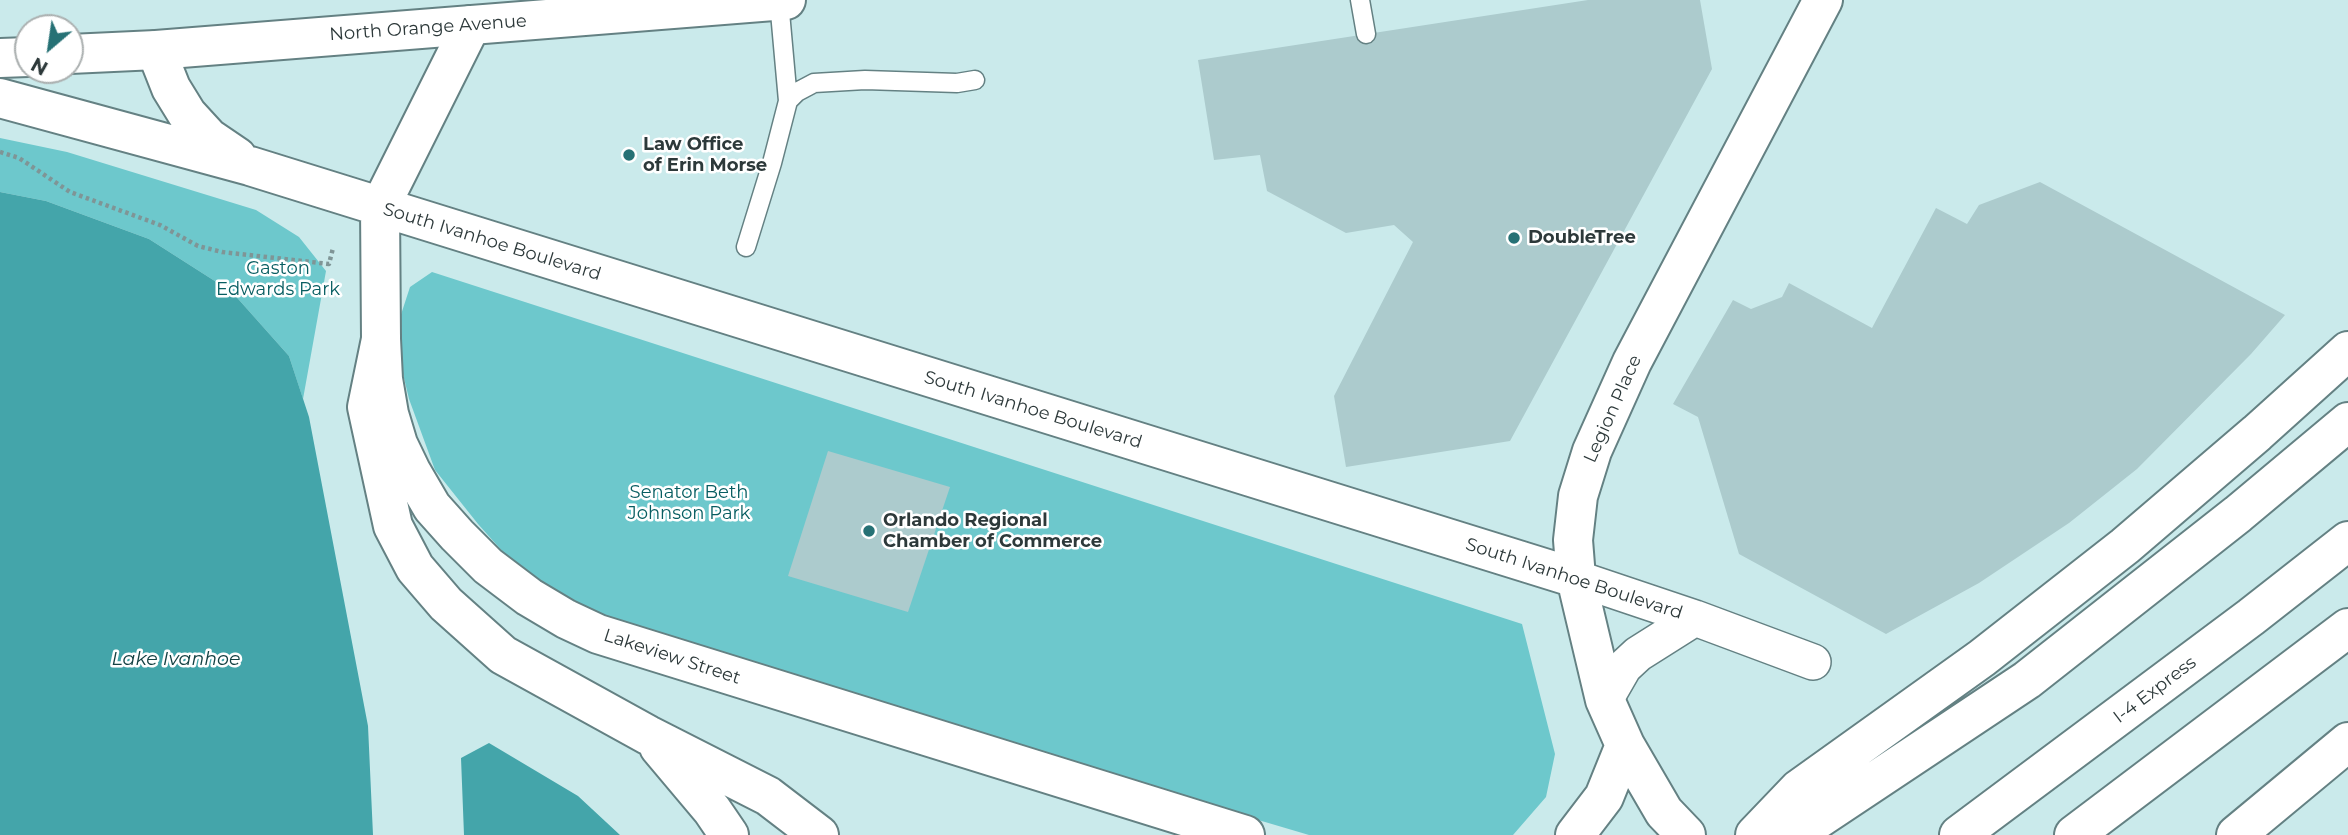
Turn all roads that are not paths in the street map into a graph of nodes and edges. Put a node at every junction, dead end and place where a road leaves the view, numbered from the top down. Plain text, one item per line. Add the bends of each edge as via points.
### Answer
1 (422, 0) edge
2 (786, 0) edge
3 (1360, 0) edge
4 (1824, 0) edge
5 (779, 1) edge
6 (477, 13) edge
7 (363, 33) junction
8 (1366, 34) dead end
9 (156, 50) junction
10 (84, 53) edge
11 (975, 80) dead end
12 (0, 99) edge
13 (788, 101) junction
14 (250, 166) junction
15 (380, 207) junction
16 (746, 247) dead end
17 (381, 340) junction
18 (2348, 351) edge
19 (2348, 422) edge
20 (2348, 541) edge
21 (1576, 578) junction
22 (1695, 618) junction
23 (2348, 628) edge
24 (1813, 662) dead end
25 (1605, 700) junction
26 (648, 735) junction
27 (2348, 742) edge
28 (1625, 746) junction
29 (1774, 829) edge
30 (729, 835) edge
31 (819, 835) edge
32 (1245, 835) edge
33 (1575, 835) edge
34 (1686, 835) edge
35 (1959, 835) edge
36 (2074, 835) edge
37 (2236, 835) edge

1 - 7 main road
2 - 5 main road, North Orange Avenue
3 - 8 lane
4 - 21 main road, Legion Place via 1632,362 1592,451 1578,496 1573,540
5 - 6 main road, North Orange Avenue
5 - 13 lane
6 - 7 main road, North Orange Avenue
6 - 15 main road
7 - 9 main road, North Orange Avenue
9 - 10 main road, North Orange Avenue
9 - 14 main road, South Ivanhoe Boulevard via 187,114 209,138
11 - 13 lane via 814,83
12 - 14 main road, South Ivanhoe Boulevard
13 - 16 lane
14 - 15 main road, South Ivanhoe Boulevard
15 - 17 main road, Lakeview Street
15 - 21 main road, South Ivanhoe Boulevard
17 - 26 main road via 367,407 393,526 415,568 446,604 503,655
17 - 32 main road, Lakeview Street via 387,402 398,444 432,507 488,566 566,619 665,656
18 - 29 main road via 2125,546 1982,658 1799,789
19 - 29 main road via 2028,680
20 - 35 main road, I-4 Express
21 - 22 street, South Ivanhoe Boulevard
21 - 25 main road, Legion Place
22 - 24 street, South Ivanhoe Boulevard
22 - 25 street via 1638,654 1624,667
23 - 36 main road
25 - 28 main road, Legion Place
26 - 30 main road
26 - 31 main road via 768,796
27 - 37 main road
28 - 33 main road via 1604,797
28 - 34 main road, Legion Place via 1664,812

